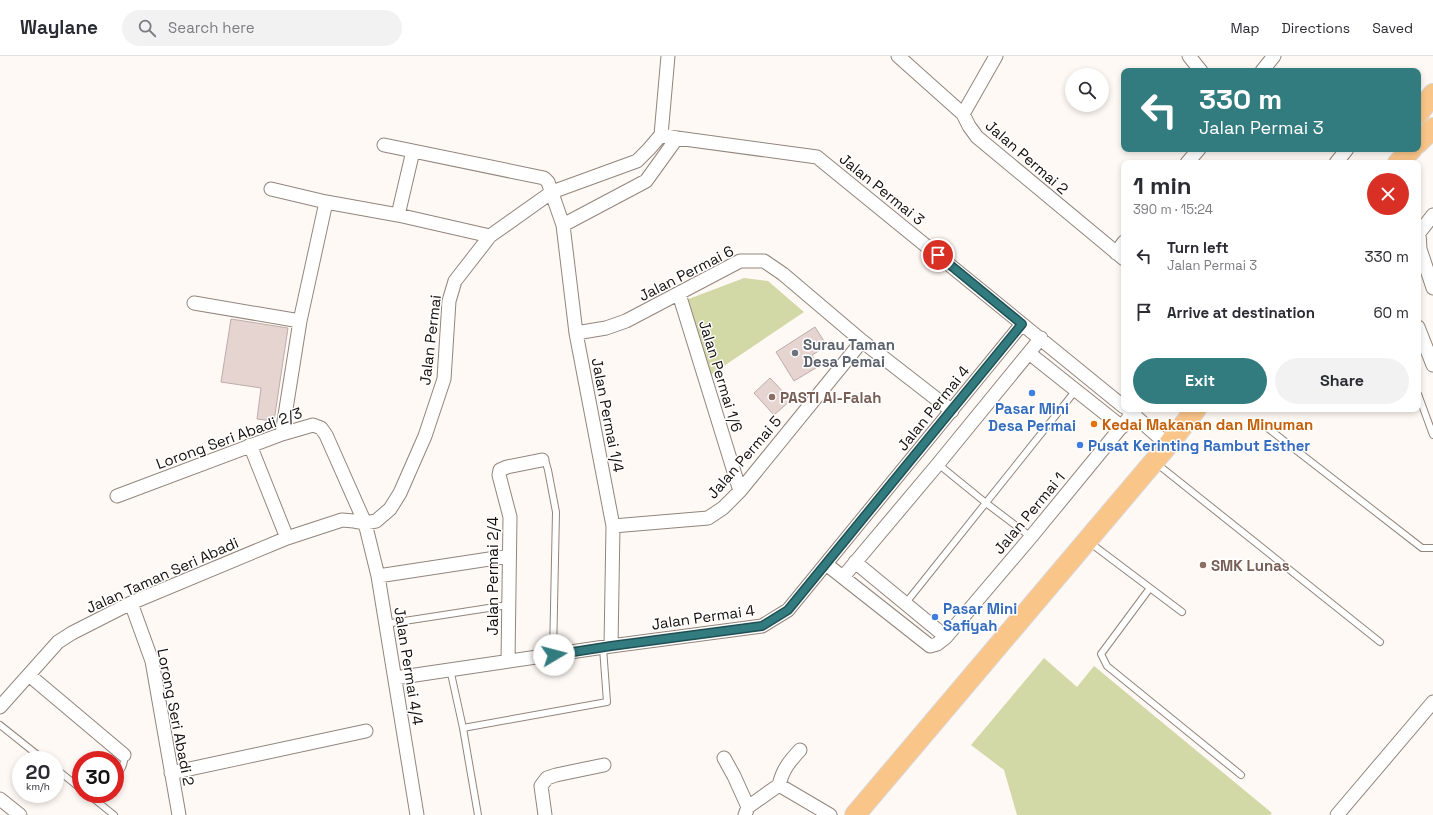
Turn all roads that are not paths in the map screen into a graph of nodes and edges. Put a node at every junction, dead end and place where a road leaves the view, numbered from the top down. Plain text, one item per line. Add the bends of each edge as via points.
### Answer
1 (668, 56) edge
2 (898, 56) edge
3 (996, 56) edge
4 (1189, 56) edge
5 (1274, 56) edge
6 (1199, 68) edge
7 (1264, 68) edge
8 (1433, 94) edge
9 (1421, 110) edge
10 (963, 114) junction
11 (1433, 128) edge
12 (661, 135) junction
13 (677, 138) junction
14 (1421, 140) edge
15 (384, 145) dead end
16 (413, 151) junction
17 (1196, 152) edge
18 (1345, 152) edge
19 (1409, 152) edge
20 (1190, 160) edge
21 (1338, 160) edge
22 (1401, 160) edge
23 (272, 189) dead end
24 (552, 192) junction
25 (326, 202) junction
26 (398, 215) junction
27 (1433, 215) edge
28 (563, 225) junction
29 (1421, 230) edge
30 (490, 236) junction
31 (1421, 252) edge
32 (1120, 256) edge
33 (1433, 288) edge
34 (679, 294) junction
35 (194, 303) dead end
36 (300, 321) junction
37 (1022, 324) junction
38 (576, 333) junction
39 (1421, 333) edge
40 (1040, 338) junction
41 (862, 341) junction
42 (1430, 350) edge
43 (1029, 354) junction
44 (1433, 365) edge
45 (1076, 390) junction
46 (1421, 402) edge
47 (1121, 403) edge
48 (952, 411) junction
49 (1129, 412) edge
50 (1132, 412) edge
51 (1194, 412) edge
52 (1122, 426) junction
53 (1265, 426) dead end
54 (282, 434) junction
55 (1433, 435) edge
56 (250, 445) junction
57 (1168, 445) junction
58 (542, 460) joint
59 (1154, 462) junction
60 (938, 464) junction
61 (740, 491) junction
62 (118, 496) dead end
63 (986, 503) junction
64 (365, 523) junction
65 (613, 526) junction
66 (1031, 537) junction
67 (288, 538) junction
68 (1087, 540) junction
69 (1433, 548) edge
70 (509, 556) junction
71 (855, 562) junction
72 (826, 564) junction
73 (378, 576) junction
74 (843, 577) junction
75 (1150, 588) junction
76 (130, 603) junction
77 (905, 604) junction
78 (508, 605) junction
79 (1182, 612) dead end
80 (385, 624) junction
81 (946, 637) junction
82 (1380, 642) dead end
83 (607, 647) junction
84 (554, 655) junction
85 (508, 661) junction
86 (450, 669) junction
87 (28, 675) junction
88 (395, 678) junction
89 (1433, 702) edge
90 (0, 707) edge
91 (0, 725) edge
92 (463, 728) junction
93 (366, 731) dead end
94 (800, 750) dead end
95 (33, 751) edge
96 (119, 751) edge
97 (124, 755) edge
98 (724, 758) dead end
99 (604, 765) dead end
100 (124, 766) edge
101 (171, 773) junction
102 (64, 775) edge
103 (1241, 775) dead end
104 (72, 782) edge
105 (779, 786) junction
106 (0, 799) edge
107 (99, 803) edge
108 (747, 811) edge
109 (20, 815) edge
110 (114, 815) edge
111 (179, 815) edge
112 (417, 815) edge
113 (478, 815) edge
114 (545, 815) edge
115 (830, 815) edge
116 (855, 815) edge
117 (1337, 815) edge

1 - 12 street
2 - 10 street, Jalan Permai 2
3 - 10 street
4 - 6 street
5 - 7 street
8 - 9 main road
10 - 32 street, Jalan Permai 2 via 977,137
11 - 14 main road
12 - 13 street, Jalan Permai 3
12 - 24 street, Jalan Permai via 637,161
13 - 28 street via 646,181
13 - 37 street, Jalan Permai 3 via 817,157
15 - 16 street, Jalan Permai 1/4
16 - 24 street, Jalan Permai 1/4 via 544,178
16 - 26 street
17 - 20 street
18 - 21 street
19 - 22 main road
23 - 25 street
24 - 28 street, Jalan Permai 1/4
24 - 30 street, Jalan Permai
25 - 26 street
25 - 36 street
26 - 30 street
27 - 29 street
28 - 38 street, Jalan Permai 1/4
30 - 64 street, Jalan Permai via 455,281 449,302 444,379 425,436 400,493 390,509 376,521
31 - 33 street
34 - 38 street, Jalan Permai 6 via 626,321 606,328
34 - 41 street, Jalan Permai 6 via 740,261 764,260
34 - 61 street, Jalan Permai 1/6
35 - 36 street
36 - 54 street
37 - 40 street, Jalan Permai 3
37 - 48 street, Jalan Permai 4
38 - 65 street, Jalan Permai 1/4
39 - 42 street
40 - 43 street
40 - 47 street, Jalan Permai 3
41 - 48 street, Jalan Permai 6
41 - 61 street, Jalan Permai 5
42 - 44 street
43 - 45 street
43 - 60 street
45 - 52 street
45 - 63 lane
46 - 55 lane
48 - 72 street, Jalan Permai 4
49 - 52 street, Jalan Permai 1
50 - 57 street, Jalan Permai 3
51 - 57 main road
52 - 66 street, Jalan Permai 1
53 - 69 lane via 1422,548
54 - 56 street, Lorong Seri Abadi 2/3
54 - 64 street, Lorong Seri Abadi 2/3 via 313,425 321,428
56 - 62 street, Lorong Seri Abadi 2/3
56 - 67 street
57 - 59 main road
58 - 70 street, Jalan Permai 2/4 via 500,470 499,475 510,517
58 - 84 lane via 548,470 556,512
59 - 68 main road
59 - 82 lane
60 - 63 lane
60 - 71 street
61 - 65 street, Jalan Permai 5 via 723,508 708,518
63 - 66 lane
63 - 77 lane
64 - 67 street, Jalan Taman Seri Abadi via 342,520
64 - 73 street, Jalan Permai 4/4
65 - 83 street, Jalan Permai 1/4
66 - 81 street, Jalan Permai 1
67 - 76 street, Jalan Taman Seri Abadi
68 - 75 lane
68 - 116 main road
70 - 73 street
70 - 78 street, Jalan Permai 2/4
71 - 74 street
71 - 77 street
72 - 74 street
72 - 83 street, Jalan Permai 4 via 788,610 762,626
73 - 80 street, Jalan Permai 4/4
74 - 81 street via 930,646
75 - 79 lane
75 - 103 lane via 1101,654 1103,660 1107,666
76 - 87 street, Jalan Taman Seri Abadi via 58,642
76 - 101 street, Lorong Seri Abadi 2 via 152,661
77 - 81 street
78 - 80 lane
78 - 85 street, Jalan Permai 2/4
80 - 88 street, Jalan Permai 4/4
83 - 84 street, Jalan Permai 4
83 - 92 lane via 606,702
84 - 85 street, Jalan Permai 4
85 - 86 street, Jalan Permai 4
86 - 88 street, Jalan Permai 4
86 - 92 lane
87 - 90 street, Jalan Taman Seri Abadi
87 - 96 street
88 - 112 street, Jalan Permai 4/4
89 - 117 street
91 - 95 lane
92 - 113 lane
93 - 101 street
94 - 105 street via 786,765
97 - 100 lane
98 - 108 street via 734,776
99 - 114 street via 547,778 540,786
101 - 111 street, Lorong Seri Abadi 2
102 - 104 lane
105 - 108 street
105 - 115 street
106 - 109 street
107 - 110 lane

